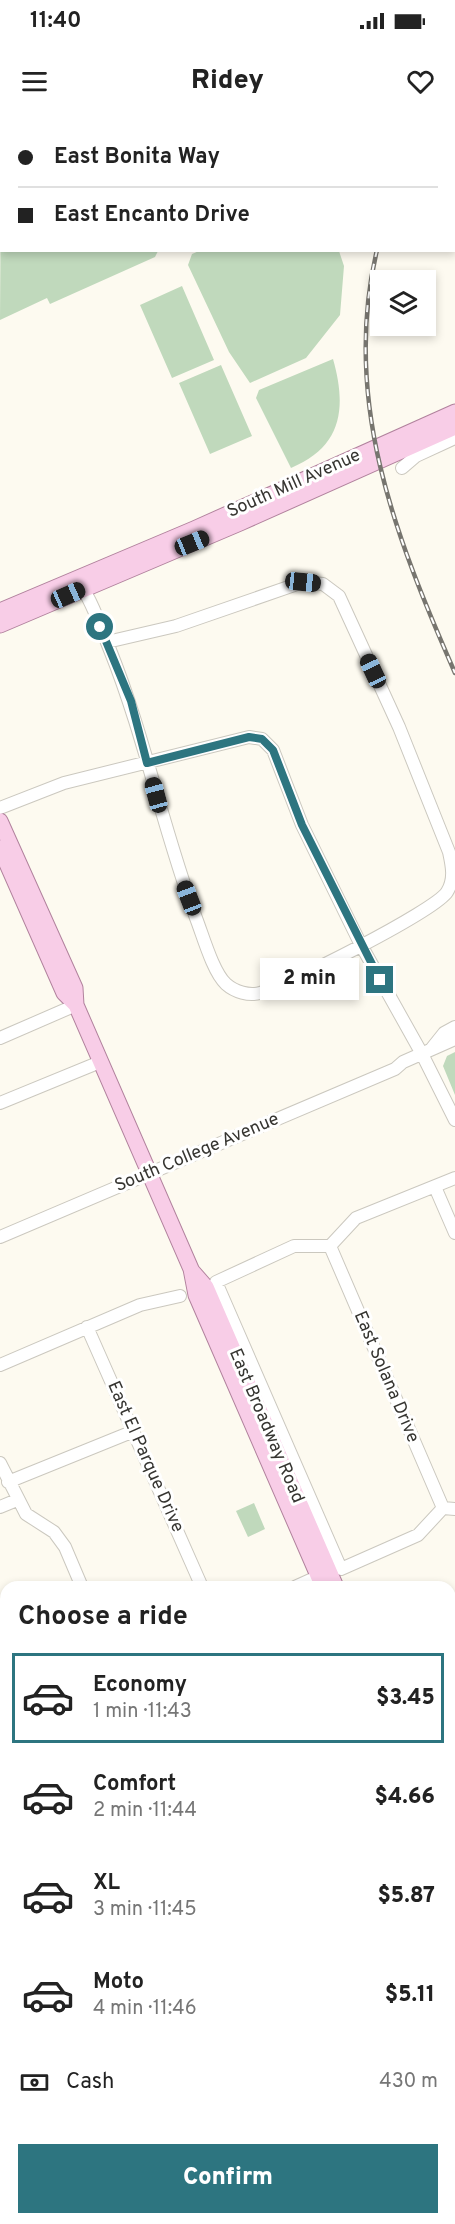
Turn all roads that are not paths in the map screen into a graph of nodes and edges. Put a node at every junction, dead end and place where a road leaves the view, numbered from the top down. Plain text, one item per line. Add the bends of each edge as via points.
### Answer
1 (455, 412) edge
2 (455, 427) edge
3 (455, 438) edge
4 (402, 468) dead end
5 (81, 586) junction
6 (0, 611) edge
7 (0, 625) edge
8 (107, 642) junction
9 (147, 763) junction
10 (0, 808) edge
11 (0, 821) edge
12 (0, 848) edge
13 (361, 945) junction
14 (76, 1005) junction
15 (455, 1027) edge
16 (0, 1038) edge
17 (455, 1040) edge
18 (455, 1046) edge
19 (427, 1055) junction
20 (100, 1062) junction
21 (0, 1103) edge
22 (455, 1120) edge
23 (150, 1174) junction
24 (455, 1178) edge
25 (435, 1187) junction
26 (455, 1233) edge
27 (0, 1237) edge
28 (330, 1245) junction
29 (180, 1296) dead end
30 (87, 1327) junction
31 (0, 1365) edge
32 (134, 1431) junction
33 (0, 1463) edge
34 (8, 1482) junction
35 (17, 1500) junction
36 (0, 1507) edge
37 (449, 1509) edge
38 (328, 1576) edge
39 (79, 1581) edge
40 (199, 1581) edge
41 (313, 1581) edge

1 - 6 main road, South Mill Avenue
2 - 5 main road, South Mill Avenue via 240,523
3 - 4 street via 416,456
5 - 7 main road, South Mill Avenue
5 - 8 street
8 - 9 street via 131,701
8 - 13 street via 176,626 303,582 323,584 339,596 399,727 449,852 453,873 447,892 432,906
9 - 10 street via 64,783
9 - 13 street via 249,737 262,739 273,750 302,825
9 - 13 street via 181,879 225,983 238,993 258,994
11 - 14 main road, East Broadway Road via 75,987
12 - 14 main road, East Broadway Road via 63,993
13 - 19 street via 406,1028
14 - 16 street
14 - 20 main road, East Broadway Road
15 - 19 street via 444,1033
17 - 19 street, South College Avenue
18 - 19 street, South College Avenue
19 - 22 street via 437,1089
19 - 23 street, South College Avenue
20 - 21 street
20 - 23 main road, East Broadway Road
23 - 27 street, South College Avenue
23 - 38 main road, East Broadway Road via 191,1269 206,1287
24 - 25 street
25 - 26 street
25 - 28 street via 357,1218
28 - 37 street, East Solana Drive
28 - 38 street via 294,1246 216,1282
29 - 30 street via 140,1305
30 - 31 street
30 - 32 street, East El Parque Drive
32 - 34 street
32 - 40 street, East El Parque Drive
33 - 34 street
34 - 35 street
35 - 36 street
35 - 39 street via 26,1514 54,1532
37 - 38 street via 418,1535
38 - 41 street

